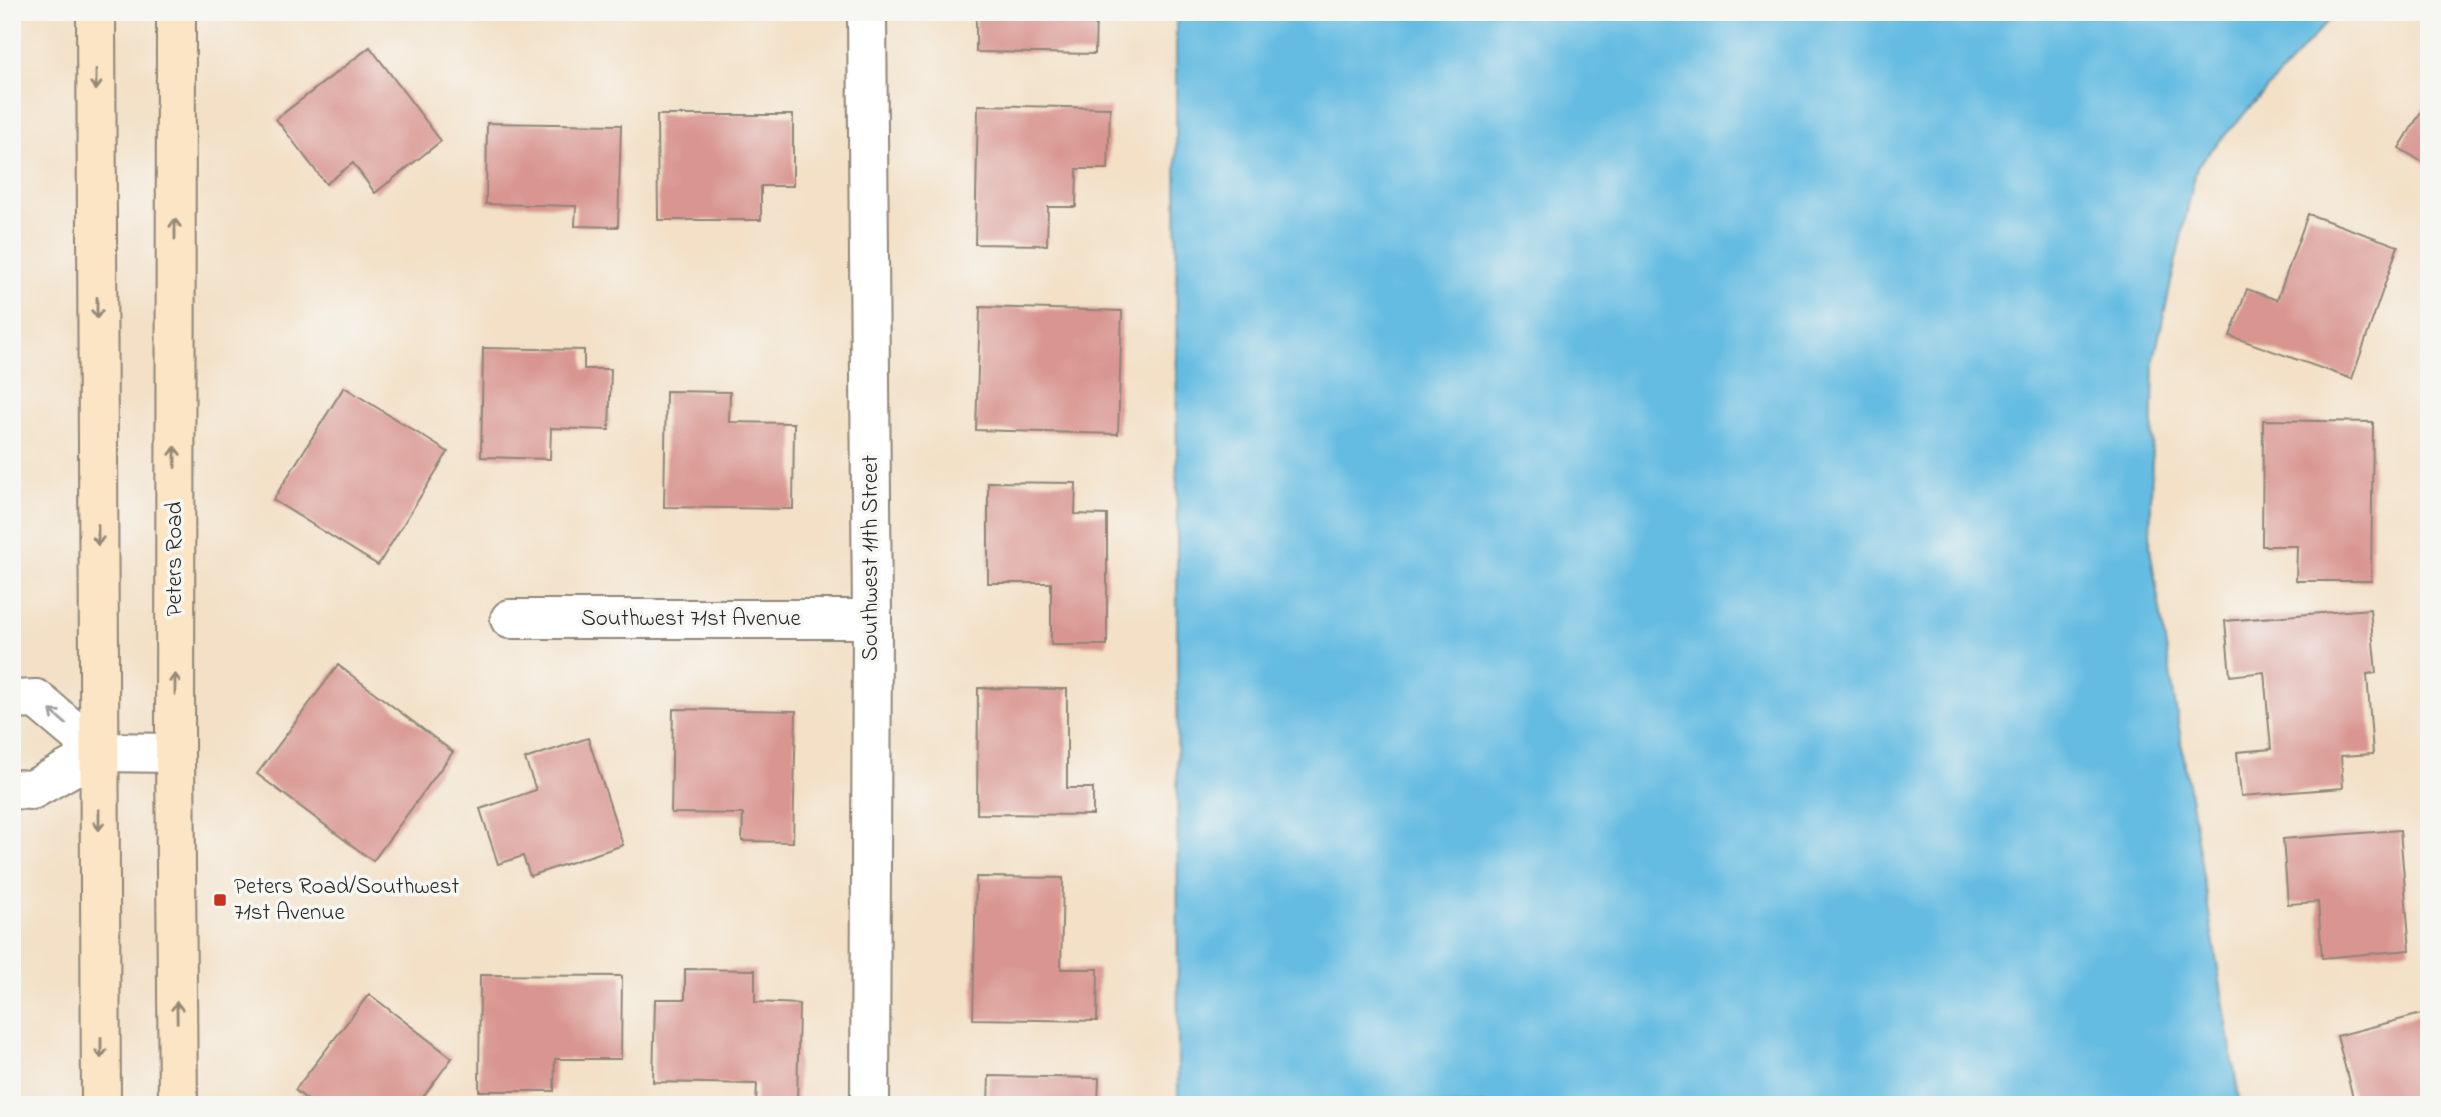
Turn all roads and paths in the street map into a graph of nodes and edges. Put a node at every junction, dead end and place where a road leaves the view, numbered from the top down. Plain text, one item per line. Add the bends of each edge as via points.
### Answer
1 (96, 12) edge
2 (176, 12) edge
3 (867, 12) edge
4 (510, 619) dead end
5 (872, 619) junction
6 (12, 701) edge
7 (99, 752) junction
8 (175, 753) junction
9 (12, 789) edge
10 (101, 1105) edge
11 (178, 1105) edge
12 (870, 1105) edge

1 -> 7 main road
8 -> 2 main road, Peters Road
3 - 5 street, Southwest 11th Street
4 - 5 street, Southwest 71st Avenue
5 - 12 street, Southwest 11th Street
7 -> 6 street via 36,698
7 - 8 street
7 - 9 street via 32,790
7 -> 10 main road
11 -> 8 main road, Peters Road

